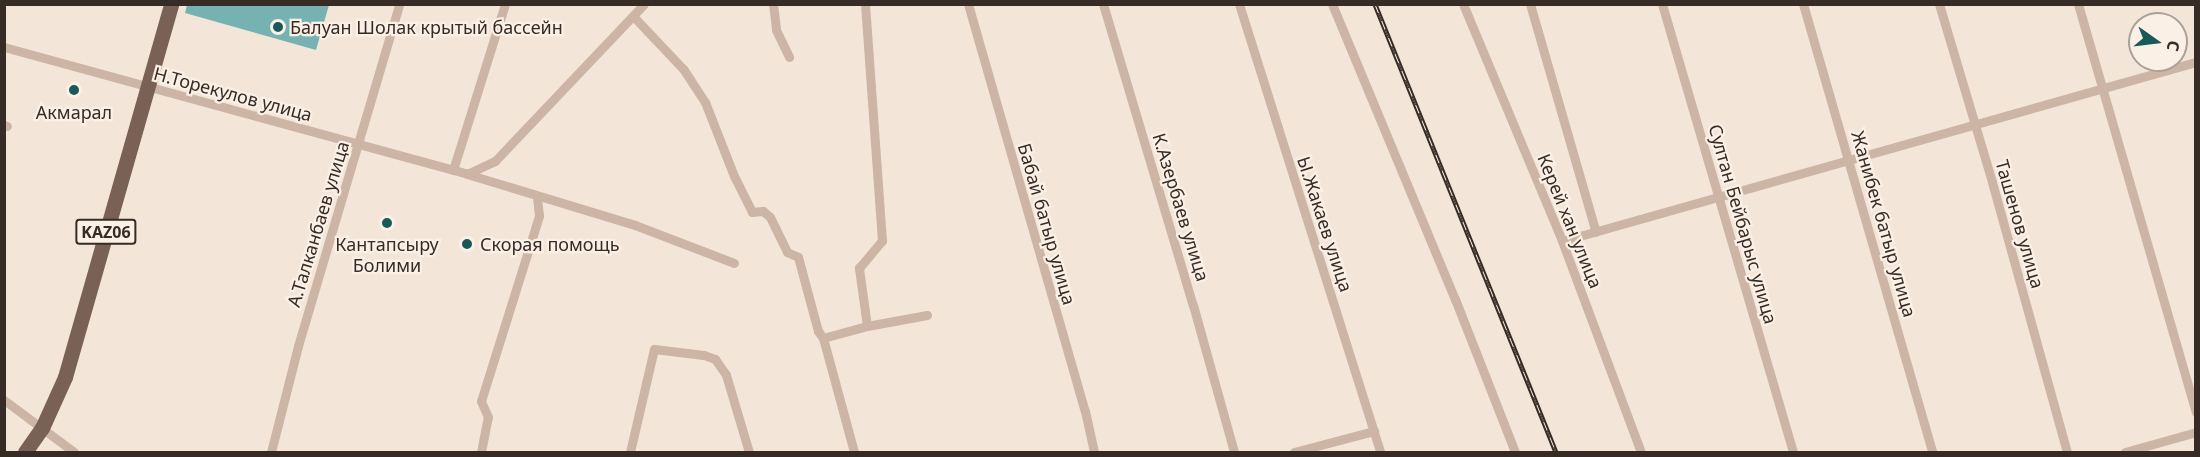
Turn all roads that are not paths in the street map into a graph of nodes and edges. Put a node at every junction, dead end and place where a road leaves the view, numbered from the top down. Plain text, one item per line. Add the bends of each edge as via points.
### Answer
1 (171, 4) edge
2 (399, 4) edge
3 (505, 4) edge
4 (644, 4) edge
5 (773, 4) edge
6 (865, 4) edge
7 (968, 4) edge
8 (1103, 4) edge
9 (1239, 4) edge
10 (1332, 4) edge
11 (1462, 4) edge
12 (1530, 4) edge
13 (1662, 4) edge
14 (1803, 4) edge
15 (1939, 4) edge
16 (2078, 4) edge
17 (633, 16) junction
18 (4, 47) edge
19 (789, 57) dead end
20 (2196, 63) edge
21 (148, 89) junction
22 (2103, 90) junction
23 (1975, 126) junction
24 (360, 145) junction
25 (1849, 162) junction
26 (453, 170) junction
27 (467, 174) junction
28 (537, 197) junction
29 (1719, 198) junction
30 (1596, 232) junction
31 (1562, 241) junction
32 (734, 263) dead end
33 (927, 315) dead end
34 (867, 326) junction
35 (823, 338) junction
36 (4, 400) edge
37 (2196, 412) edge
38 (42, 428) junction
39 (1374, 431) junction
40 (2196, 432) edge
41 (25, 453) edge
42 (74, 453) edge
43 (271, 453) edge
44 (481, 453) edge
45 (630, 453) edge
46 (749, 453) edge
47 (854, 453) edge
48 (1094, 453) edge
49 (1234, 453) edge
50 (1294, 453) edge
51 (1380, 453) edge
52 (1515, 453) edge
53 (1641, 453) edge
54 (1793, 453) edge
55 (1932, 453) edge
56 (2067, 453) edge
57 (2126, 453) edge

1 - 21 main road, KАZ06
2 - 24 street, А.Талканбаев улица
3 - 26 street
4 - 17 street
5 - 19 street via 776,30
6 - 34 street via 882,241 860,268
7 - 48 street, Бабай батыр улица
8 - 49 street, К.Азербаев улица
9 - 39 street, Ы.Жакаев улица
10 - 52 street
11 - 31 street, Керей хан улица
12 - 30 street, Керей хан улица
13 - 29 street, Султан Бейбарыс улица
14 - 25 street, Жанибек батыр улица
15 - 23 street, Ташенов улица
16 - 22 street
17 - 27 street via 495,161
17 - 35 street via 684,70 705,102 752,212 763,211 770,217 787,252 798,257
18 - 21 street, Н.Торекулов улица
20 - 22 street
21 - 24 street, Н.Торекулов улица
21 - 38 main road, KАZ06 via 65,377
22 - 23 street
22 - 37 street
23 - 25 street
23 - 56 street, Ташенов улица
24 - 26 street, Н.Торекулов улица
24 - 43 street, А.Талканбаев улица via 298,346
25 - 29 street
25 - 55 street, Жанибек батыр улица
26 - 27 street, Н.Торекулов улица
27 - 28 street, Н.Торекулов улица
28 - 32 street, Н.Торекулов улица via 635,225
28 - 44 street via 539,216 481,401 488,417
29 - 30 street
29 - 54 street, Султан Бейбарыс улица
30 - 31 street
31 - 53 street, Керей хан улица
33 - 34 street
34 - 35 street
35 - 47 street
36 - 38 street
38 - 41 main road, KАZ06
38 - 42 street
39 - 50 street
39 - 51 street, Ы.Жакаев улица
40 - 57 street
45 - 46 street via 654,349 715,359 726,375

